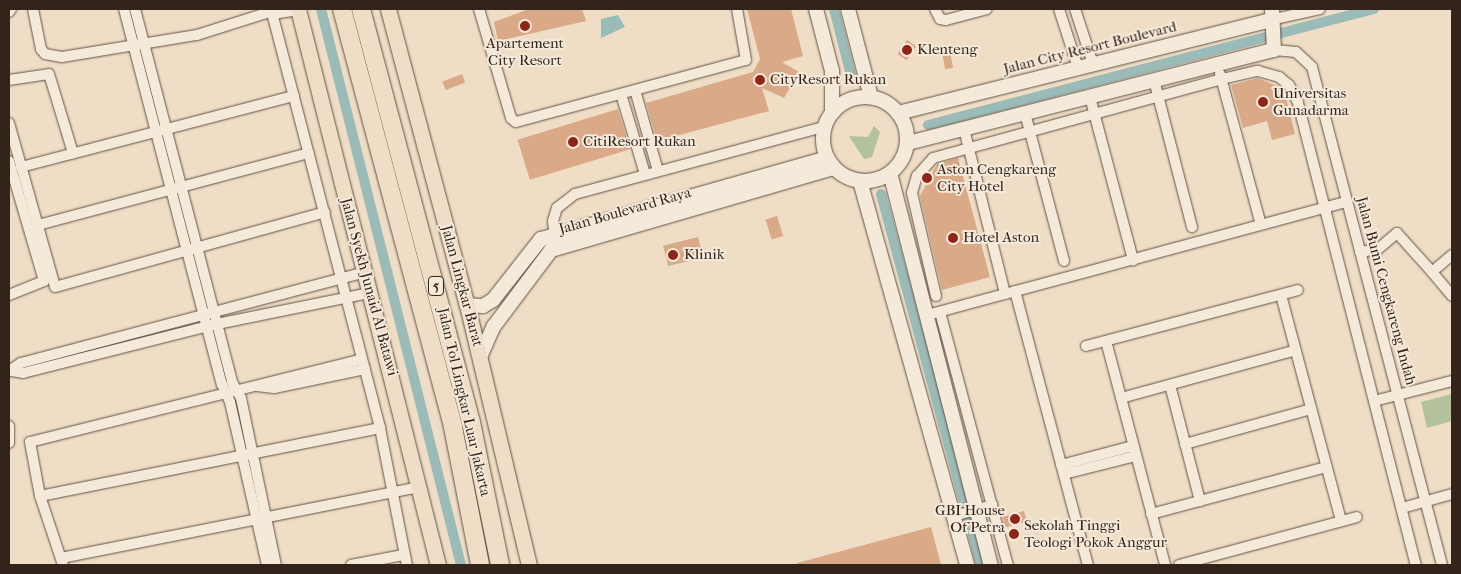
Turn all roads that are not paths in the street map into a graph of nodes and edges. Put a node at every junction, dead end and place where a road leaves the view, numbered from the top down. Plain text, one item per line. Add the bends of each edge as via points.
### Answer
1 (11, 9) edge
2 (33, 9) edge
3 (124, 9) edge
4 (135, 9) edge
5 (342, 9) edge
6 (361, 9) edge
7 (388, 9) edge
8 (479, 9) edge
9 (737, 9) edge
10 (816, 9) edge
11 (848, 9) edge
12 (935, 9) edge
13 (987, 9) edge
14 (1058, 9) edge
15 (1075, 9) edge
16 (1320, 9) edge
17 (274, 10) edge
18 (298, 10) edge
19 (9, 12) edge
20 (1272, 29) edge
21 (139, 44) junction
22 (1093, 64) junction
23 (1218, 64) junction
24 (1078, 68) junction
25 (1222, 79) junction
26 (9, 80) edge
27 (1154, 80) junction
28 (635, 90) junction
29 (621, 94) junction
30 (294, 96) junction
31 (1158, 96) junction
32 (871, 97) junction
33 (1090, 97) junction
34 (898, 112) junction
35 (832, 113) junction
36 (1026, 113) junction
37 (1094, 113) junction
38 (9, 123) edge
39 (824, 128) junction
40 (161, 129) junction
41 (964, 129) junction
42 (1030, 130) junction
43 (908, 143) junction
44 (969, 147) junction
45 (73, 153) junction
46 (309, 153) junction
47 (9, 161) edge
48 (830, 163) junction
49 (21, 166) junction
50 (658, 171) junction
51 (890, 173) junction
52 (646, 174) junction
53 (860, 181) junction
54 (176, 190) junction
55 (1347, 202) junction
56 (1325, 208) junction
57 (325, 212) junction
58 (1261, 225) junction
59 (38, 226) junction
60 (1192, 227) dead end
61 (555, 241) junction
62 (197, 247) junction
63 (186, 250) junction
64 (1360, 252) junction
65 (1452, 255) edge
66 (1133, 260) junction
67 (1064, 261) dead end
68 (365, 272) junction
69 (1432, 272) junction
70 (341, 278) junction
71 (1298, 290) dead end
72 (370, 293) junction
73 (1010, 293) junction
74 (9, 295) edge
75 (1281, 295) junction
76 (346, 296) junction
77 (936, 296) dead end
78 (1452, 296) edge
79 (467, 305) junction
80 (214, 313) junction
81 (933, 313) junction
82 (204, 316) junction
83 (217, 324) junction
84 (206, 327) junction
85 (1106, 340) junction
86 (1086, 346) dead end
87 (70, 350) junction
88 (1296, 350) junction
89 (480, 357) junction
90 (72, 362) junction
91 (364, 364) junction
92 (10, 371) edge
93 (1452, 381) edge
94 (1170, 385) junction
95 (237, 390) junction
96 (225, 393) junction
97 (1397, 394) junction
98 (1121, 398) junction
99 (964, 400) junction
100 (1374, 401) junction
101 (950, 405) junction
102 (1311, 409) junction
103 (9, 426) edge
104 (380, 428) junction
105 (9, 443) edge
106 (1184, 444) junction
107 (1134, 451) junction
108 (249, 453) junction
109 (1327, 468) junction
110 (1063, 470) junction
111 (420, 486) junction
112 (393, 492) junction
113 (1452, 494) edge
114 (40, 496) junction
115 (1200, 501) junction
116 (1425, 502) junction
117 (992, 505) junction
118 (1402, 508) junction
119 (974, 510) junction
120 (1151, 514) junction
121 (957, 515) junction
122 (262, 516) junction
123 (1357, 517) dead end
124 (1341, 521) junction
125 (405, 560) edge
126 (62, 562) edge
127 (267, 565) edge
128 (276, 565) edge
129 (351, 565) edge
130 (438, 565) edge
131 (480, 565) edge
132 (500, 565) edge
133 (529, 565) edge
134 (967, 565) edge
135 (991, 565) edge
136 (1008, 565) edge
137 (1088, 565) edge
138 (1165, 565) edge
139 (1179, 565) edge
140 (1416, 565) edge
141 (1442, 565) edge

1 - 19 street
2 - 21 street via 41,49 52,57
3 - 21 street
4 - 21 street
5 - 131 highway, Jalan Tol Lingkar Luar Jakarta / 5 via 453,427
6 - 132 highway, Jalan Tol Lingkar Luar Jakarta / 5 via 471,422
7 - 79 main road, Jalan Lingkar Barat
8 - 29 street via 511,118 516,122
9 - 28 street via 746,60
10 - 35 street via 832,71
11 - 32 street
12 - 13 street via 940,19 946,20
14 - 24 street
15 - 22 street
16 - 20 street, Jalan City Resort Boulevard
17 - 18 street
17 - 21 street via 197,35
17 - 30 street
18 - 68 main road, Jalan Syekh Junaid Al Batawi
20 - 22 street, Jalan City Resort Boulevard
20 - 23 street, Jalan City Resort Boulevard
20 - 55 street, Jalan Bumi Cengkareng Indah via 1312,67
21 - 40 street
22 - 24 street, Jalan City Resort Boulevard
23 - 25 street
23 - 27 street, Jalan City Resort Boulevard
24 - 34 street, Jalan City Resort Boulevard
25 - 31 street
25 - 56 street via 1258,71 1290,85 1296,95
25 - 58 street
26 - 45 street via 49,74
27 - 31 street
27 - 33 street, Jalan City Resort Boulevard
28 - 29 street
28 - 50 street
29 - 52 street
30 - 40 street
30 - 46 street
31 - 37 street
31 - 60 street
32 - 34 street
32 - 35 street via 849,100
33 - 36 street, Jalan City Resort Boulevard
33 - 37 street
34 - 43 street
35 - 39 street
36 - 41 street, Jalan City Resort Boulevard
36 - 42 street
37 - 42 street
37 - 66 street
38 - 49 street
39 - 48 street
39 - 50 street
40 - 45 street
40 - 54 street
41 - 43 street, Jalan City Resort Boulevard
41 - 44 street
42 - 44 street
42 - 67 street
43 - 51 street via 902,160
44 - 73 street
44 - 77 street via 933,158 917,176 912,193
45 - 49 street
46 - 54 street
46 - 57 street
47 - 74 street via 44,281
48 - 53 street
48 - 61 street, Jalan Boulevard Raya
49 - 59 street
50 - 52 street
51 - 53 street
51 - 81 street
52 - 61 street via 565,200 552,221
53 - 121 street
54 - 59 street
54 - 62 street
54 - 63 street
55 - 56 street
55 - 64 street, Jalan Bumi Cengkareng Indah
56 - 58 street
56 - 100 street
57 - 62 street
57 - 70 street
58 - 66 street
59 - 63 street via 55,287
61 - 79 street, Jalan Boulevard Raya via 535,243 493,300 483,306
61 - 89 street, Jalan Boulevard Raya via 489,334
62 - 63 street
62 - 80 street
63 - 82 street
64 - 69 street via 1378,249 1397,233
64 - 97 street, Jalan Bumi Cengkareng Indah
65 - 69 street
66 - 73 street
68 - 70 street
68 - 72 main road, Jalan Syekh Junaid Al Batawi
69 - 78 street
70 - 76 street
70 - 80 street
71 - 75 street
72 - 76 street
72 - 111 main road, Jalan Syekh Junaid Al Batawi
73 - 81 street
73 - 110 street
75 - 85 street
75 - 88 street
76 - 83 street
76 - 91 street
79 - 89 main road, Jalan Lingkar Barat
80 - 82 street
80 - 83 street
81 - 99 street
81 - 101 street
82 - 84 street
82 - 87 street
83 - 84 street
83 - 95 street
84 - 90 street
84 - 96 street
85 - 86 street
85 - 98 street
87 - 90 street
87 - 92 street
88 - 94 street
88 - 102 street
89 - 133 main road, Jalan Lingkar Barat
90 - 92 street via 23,373
91 - 95 street via 274,388 256,386
91 - 104 street
93 - 97 street
94 - 98 street
94 - 106 street
95 - 96 street
95 - 108 street
96 - 108 street
96 - 114 street via 33,440 29,446
97 - 100 street
97 - 116 street, Jalan Bumi Cengkareng Indah
98 - 107 street
99 - 101 street
99 - 117 street
100 - 118 street
101 - 119 street
102 - 106 street
102 - 109 street
103 - 105 street
104 - 108 street
104 - 112 street
106 - 115 street
107 - 110 street
107 - 120 street
108 - 114 street
108 - 122 street
109 - 115 street
109 - 124 street
110 - 137 street
111 - 112 street
111 - 130 main road, Jalan Syekh Junaid Al Batawi
112 - 122 street
112 - 125 street
113 - 116 street
114 - 126 street
115 - 120 street
116 - 118 street
116 - 141 street, Jalan Bumi Cengkareng Indah
117 - 119 street
117 - 136 street
118 - 140 street
119 - 121 street
119 - 135 street
120 - 138 street
121 - 134 street
122 - 126 street
122 - 127 street
122 - 128 street
123 - 124 street
124 - 139 street
125 - 129 street

